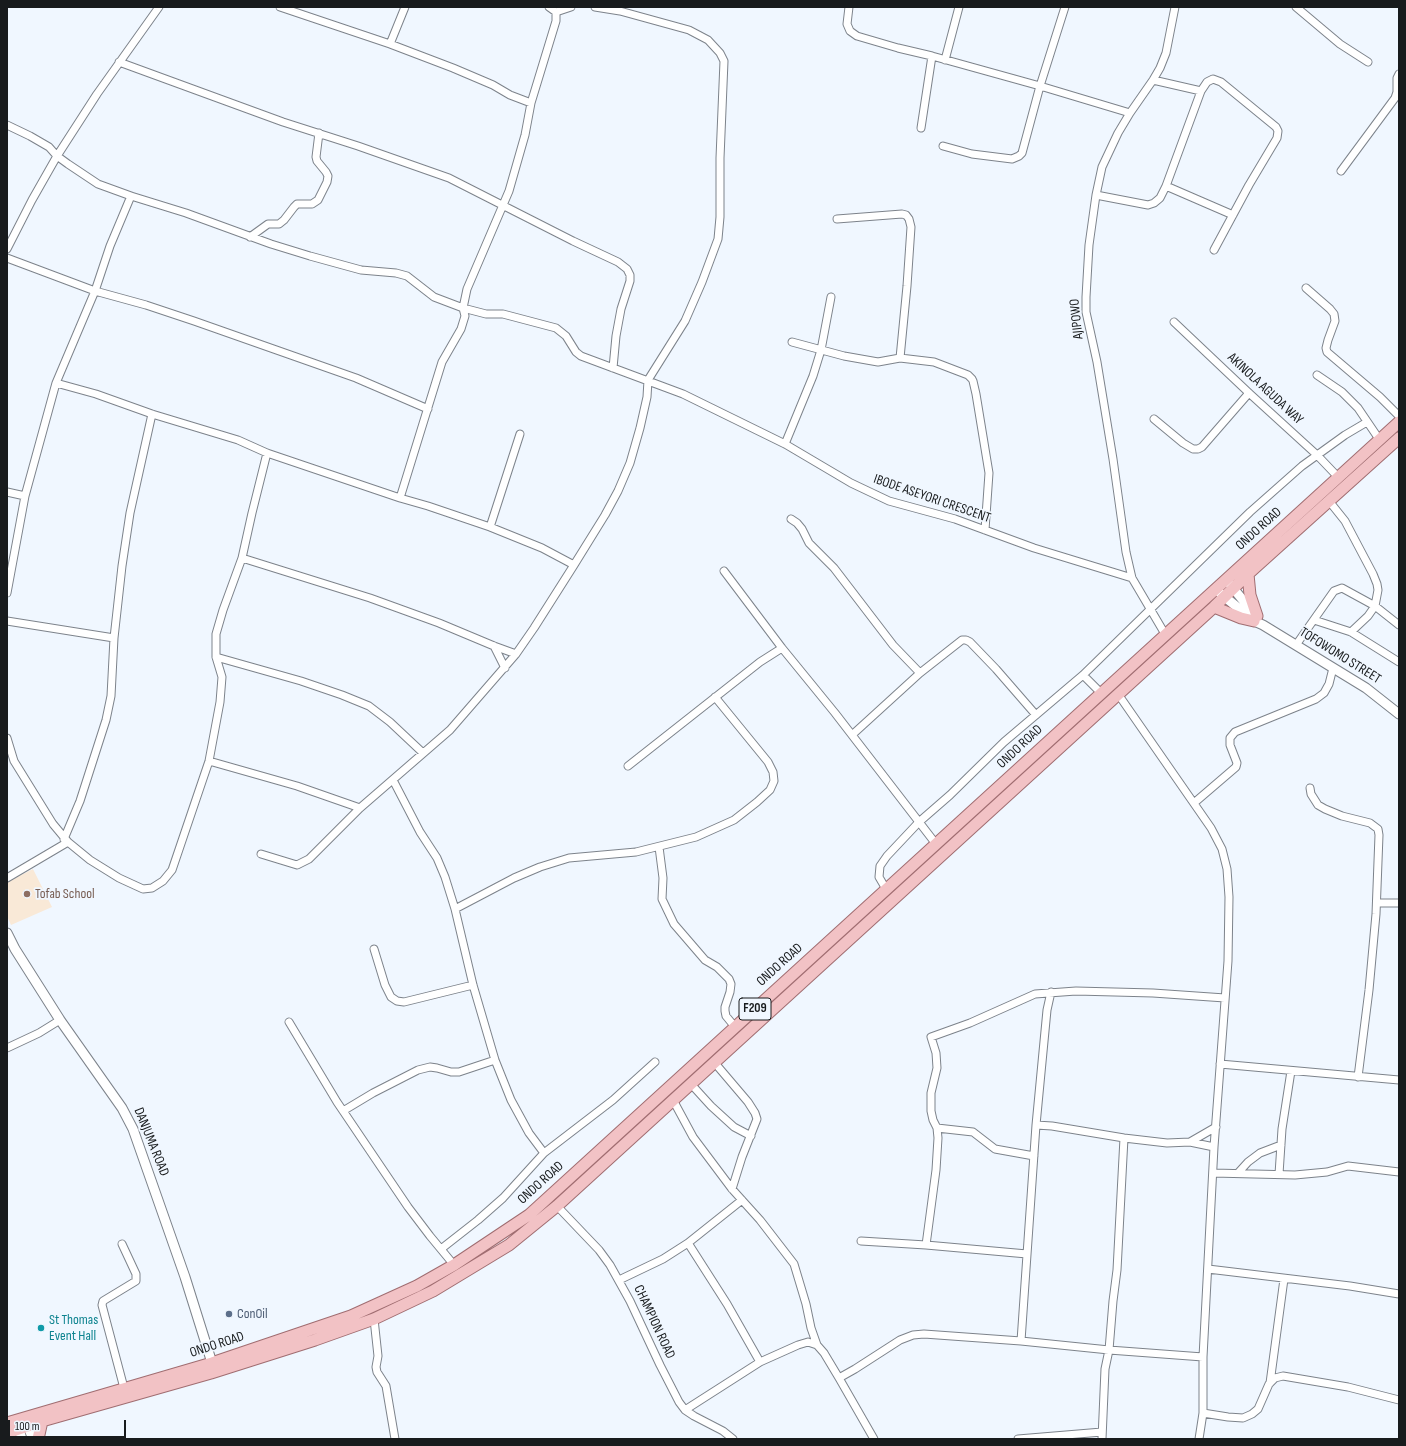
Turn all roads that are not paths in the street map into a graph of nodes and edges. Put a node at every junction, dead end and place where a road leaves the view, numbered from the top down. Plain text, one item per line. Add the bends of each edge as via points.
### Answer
1 (159, 7) edge
2 (405, 7) edge
3 (549, 7) edge
4 (571, 7) edge
5 (595, 7) edge
6 (850, 7) edge
7 (959, 7) edge
8 (1066, 7) edge
9 (1175, 7) edge
10 (1296, 7) edge
11 (284, 8) edge
12 (556, 12) junction
13 (390, 44) junction
14 (932, 56) junction
15 (945, 60) junction
16 (119, 62) junction
17 (1368, 62) dead end
18 (1399, 74) edge
19 (1153, 80) junction
20 (1040, 86) junction
21 (1201, 91) junction
22 (1398, 92) edge
23 (532, 103) junction
24 (1130, 113) junction
25 (7, 125) edge
26 (921, 128) dead end
27 (319, 133) junction
28 (943, 146) dead end
29 (57, 156) junction
30 (1341, 171) dead end
31 (1166, 186) junction
32 (1096, 195) junction
33 (131, 196) junction
34 (503, 205) junction
35 (1233, 214) junction
36 (837, 219) dead end
37 (250, 237) junction
38 (7, 249) edge
39 (1214, 250) dead end
40 (7, 258) edge
41 (1306, 288) dead end
42 (95, 291) junction
43 (830, 297) dead end
44 (463, 308) junction
45 (1174, 322) dead end
46 (792, 342) dead end
47 (821, 350) junction
48 (900, 358) junction
49 (613, 368) junction
50 (1318, 375) dead end
51 (648, 380) junction
52 (56, 384) junction
53 (1250, 394) junction
54 (428, 409) junction
55 (152, 414) junction
56 (1399, 416) edge
57 (1154, 419) dead end
58 (1367, 422) junction
59 (1399, 422) edge
60 (520, 434) dead end
61 (1399, 438) edge
62 (1379, 439) junction
63 (785, 444) junction
64 (268, 453) junction
65 (1317, 455) junction
66 (1338, 476) junction
67 (7, 492) edge
68 (25, 496) junction
69 (400, 498) junction
70 (1329, 501) junction
71 (791, 520) dead end
72 (490, 527) junction
73 (985, 530) junction
74 (242, 558) junction
75 (574, 565) junction
76 (724, 571) dead end
77 (1248, 574) junction
78 (1132, 578) junction
79 (1230, 584) junction
80 (1216, 589) junction
81 (7, 593) edge
82 (1225, 596) junction
83 (1375, 606) junction
84 (1214, 607) junction
85 (1150, 609) junction
86 (1314, 620) junction
87 (1258, 621) junction
88 (7, 622) edge
89 (1399, 624) edge
90 (1351, 632) junction
91 (1165, 634) junction
92 (114, 638) junction
93 (1296, 645) junction
94 (494, 646) junction
95 (782, 648) junction
96 (516, 654) junction
97 (216, 657) junction
98 (1399, 662) edge
99 (505, 668) junction
100 (1333, 668) junction
101 (920, 673) junction
102 (1083, 675) junction
103 (1102, 693) junction
104 (1118, 694) junction
105 (715, 697) junction
106 (1399, 714) edge
107 (1036, 715) junction
108 (852, 735) junction
109 (7, 738) edge
110 (423, 754) junction
111 (209, 761) junction
112 (628, 766) dead end
113 (393, 780) junction
114 (1310, 788) dead end
115 (1194, 804) junction
116 (360, 808) junction
117 (919, 822) junction
118 (66, 840) junction
119 (936, 844) junction
120 (658, 848) junction
121 (261, 854) dead end
122 (7, 878) edge
123 (886, 889) junction
124 (1377, 903) junction
125 (1399, 903) edge
126 (455, 909) junction
127 (7, 933) edge
128 (374, 949) dead end
129 (806, 962) junction
130 (815, 970) junction
131 (474, 985) junction
132 (1051, 992) junction
133 (1226, 998) junction
134 (60, 1020) junction
135 (289, 1022) dead end
136 (735, 1027) junction
137 (7, 1048) edge
138 (495, 1060) junction
139 (655, 1062) dead end
140 (714, 1062) junction
141 (1220, 1064) junction
142 (1291, 1071) junction
143 (1358, 1077) junction
144 (1399, 1080) edge
145 (691, 1084) junction
146 (673, 1100) junction
147 (343, 1111) junction
148 (1036, 1125) junction
149 (1216, 1127) junction
150 (937, 1128) junction
151 (751, 1136) junction
152 (1124, 1138) junction
153 (1190, 1142) junction
154 (1280, 1145) junction
155 (1214, 1147) junction
156 (544, 1153) junction
157 (1034, 1156) junction
158 (1399, 1172) edge
159 (1213, 1173) junction
160 (1238, 1173) junction
161 (1279, 1174) junction
162 (732, 1189) junction
163 (742, 1200) junction
164 (557, 1206) junction
165 (861, 1241) dead end
166 (688, 1243) junction
167 (122, 1244) dead end
168 (926, 1245) junction
169 (441, 1249) junction
170 (1027, 1254) junction
171 (454, 1265) junction
172 (1208, 1269) junction
173 (1284, 1279) junction
174 (619, 1280) junction
175 (1399, 1294) edge
176 (374, 1319) junction
177 (1021, 1341) junction
178 (817, 1345) junction
179 (1109, 1350) junction
180 (261, 1352) junction
181 (1203, 1357) junction
182 (760, 1362) junction
183 (212, 1363) junction
184 (839, 1378) junction
185 (1269, 1384) junction
186 (124, 1388) junction
187 (1399, 1400) edge
188 (685, 1410) junction
189 (1203, 1413) junction
190 (42, 1421) junction
191 (19, 1426) edge
192 (7, 1434) edge
193 (1102, 1436) edge
194 (12, 1439) edge
195 (33, 1439) edge
196 (38, 1439) edge
197 (395, 1439) edge
198 (732, 1439) edge
199 (874, 1439) edge
200 (1018, 1439) edge
201 (1199, 1439) edge

1 - 16 street
2 - 13 street
3 - 12 street
4 - 12 street
5 - 51 street via 620,11 689,30 708,40 724,61 718,239 685,321
6 - 14 street via 847,24 850,31 857,36
7 - 15 street
8 - 20 street
9 - 19 street, AJIPOWO via 1166,53
10 - 17 street via 1340,44
11 - 13 street
12 - 23 street via 556,21
13 - 23 street via 453,68
14 - 15 street
14 - 26 street
15 - 20 street
16 - 27 street
16 - 29 street
18 - 22 street
19 - 21 street
19 - 24 street, AJIPOWO
20 - 24 street
20 - 28 street via 1022,153 1017,158 972,154
21 - 31 street
21 - 35 street via 1207,82 1213,79 1221,82 1278,131 1277,138
22 - 30 street
23 - 34 street via 525,135
24 - 32 street, AJIPOWO via 1102,167
25 - 29 street, IBODE ASEYORI CRESCENT via 43,143
27 - 34 street via 449,178
27 - 37 street via 316,157 328,176 318,200 312,204 298,204 279,224 268,224
29 - 33 street, IBODE ASEYORI CRESCENT via 98,184
29 - 38 street
31 - 32 street via 1160,198 1148,205
31 - 35 street
32 - 78 street, AJIPOWO via 1089,245 1086,312 1097,362
33 - 37 street, IBODE ASEYORI CRESCENT
33 - 42 street
34 - 44 street via 467,289
34 - 49 street via 618,262 627,269 630,281 616,336
35 - 39 street
36 - 48 street via 902,214 909,219 911,227 908,279
37 - 44 street, IBODE ASEYORI CRESCENT via 361,270 407,276 434,297
40 - 42 street
41 - 56 street via 1334,314 1335,321 1328,340 1327,352
42 - 52 street
42 - 54 street via 239,336 356,378
43 - 47 street
44 - 49 street, IBODE ASEYORI CRESCENT via 486,314 503,314 556,328 566,336 581,356
44 - 54 street via 465,316 461,329 442,362
45 - 53 street, AKINOLA AGUDA WAY
46 - 47 street
47 - 48 street via 878,362
47 - 63 street via 811,382
48 - 73 street via 934,362 968,375 973,381 990,473
49 - 51 street, IBODE ASEYORI CRESCENT
50 - 58 street via 1342,392 1358,408
51 - 63 street, IBODE ASEYORI CRESCENT via 683,394
51 - 75 street via 640,428 624,477 606,515
52 - 55 street via 96,394
52 - 68 street
53 - 57 street via 1198,449 1183,443
53 - 65 street, AKINOLA AGUDA WAY
54 - 69 street
55 - 64 street via 238,440
55 - 92 street via 130,513
58 - 62 street
58 - 65 street
59 - 62 main road, ONDO ROAD / F209
60 - 72 street
61 - 70 main road, ONDO ROAD / F209
62 - 66 main road, ONDO ROAD / F209
63 - 73 street, IBODE ASEYORI CRESCENT via 851,484 875,495
64 - 69 street
64 - 74 street
65 - 66 street, AKINOLA AGUDA WAY
65 - 85 street via 1250,512
66 - 79 main road, ONDO ROAD / F209
67 - 68 street
68 - 81 street
69 - 72 street
70 - 77 main road, ONDO ROAD / F209
70 - 83 street via 1345,521 1373,574 1378,590
71 - 101 street via 797,523 809,543 834,568 893,645
72 - 75 street via 542,548
73 - 78 street, IBODE ASEYORI CRESCENT
74 - 94 street via 370,598
74 - 97 street via 216,634
75 - 96 street
76 - 95 street
77 - 79 main road, ONDO ROAD / F209
77 - 87 main road via 1250,595
78 - 85 street, AJIPOWO
79 - 80 main road, ONDO ROAD / F209
79 - 82 main road, ONDO ROAD / F209
79 - 87 street, TOFOWOMO STREET
80 - 82 street, TOFOWOMO STREET
80 - 91 main road, ONDO ROAD / F209
82 - 84 main road, ONDO ROAD / F209
82 - 87 street, TOFOWOMO STREET
83 - 86 street via 1342,588 1334,591
83 - 89 street
83 - 90 street
84 - 87 main road via 1241,618
84 - 104 main road, ONDO ROAD / F209
85 - 91 street, AJIPOWO
85 - 102 street
86 - 90 street
86 - 93 street
87 - 93 street, TOFOWOMO STREET
88 - 92 street
90 - 98 street
91 - 103 main road, ONDO ROAD / F209
92 - 118 street via 111,696 106,720
93 - 100 street, TOFOWOMO STREET
94 - 96 street
94 - 99 street
95 - 105 street
95 - 108 street
96 - 99 street
97 - 110 street via 301,681 369,706
97 - 111 street via 222,677
99 - 110 street via 450,730
100 - 106 street, TOFOWOMO STREET via 1366,688
100 - 115 street via 1329,684 1324,693 1316,699 1236,732 1230,738 1236,767
101 - 107 street via 962,640 966,640 996,669
101 - 108 street
102 - 103 street
102 - 107 street
103 - 119 main road, ONDO ROAD / F209
104 - 115 street
104 - 130 main road, ONDO ROAD / F209
105 - 112 street
105 - 120 street via 768,762 774,781 770,790 734,820 696,837
107 - 117 street
108 - 117 street
109 - 118 street via 14,761 53,824
110 - 113 street
111 - 116 street via 297,786
111 - 118 street via 172,870 163,881 152,888 143,889 119,878 90,860
113 - 116 street
113 - 126 street via 420,832 437,858
114 - 124 street via 1318,805 1342,816 1370,823 1378,829 1380,841
115 - 133 street via 1220,844 1227,869 1229,897
116 - 121 street via 302,864 292,864
117 - 119 street
117 - 123 street via 880,866 879,877
118 - 122 street
119 - 123 main road, ONDO ROAD / F209
120 - 126 street via 569,858 540,867
120 - 136 street via 663,878 662,899 668,913 705,960 730,979 730,992 725,1011
123 - 129 main road, ONDO ROAD / F209
124 - 125 street
124 - 143 street
126 - 131 street
127 - 134 street, DANJUMA ROAD
128 - 131 street via 385,985 391,997 397,1001 404,1002
129 - 130 main road
129 - 136 main road, ONDO ROAD / F209
130 - 140 main road, ONDO ROAD / F209
131 - 138 street
132 - 133 street via 1153,993
132 - 148 street
132 - 150 street via 1035,994 931,1037 937,1068 931,1093 931,1111
133 - 141 street
134 - 137 street
134 - 183 street, DANJUMA ROAD via 122,1108 133,1129
135 - 147 street
136 - 171 main road, ONDO ROAD / F209 via 529,1215
138 - 147 street via 459,1072 430,1067 418,1070 373,1092
138 - 156 street via 511,1100 529,1133
139 - 156 street via 613,1100
140 - 145 main road, ONDO ROAD / F209
140 - 151 street via 755,1113 757,1119
141 - 142 street
141 - 149 street
142 - 143 street
142 - 154 street
143 - 144 street
145 - 146 main road, ONDO ROAD / F209
145 - 151 street via 734,1126
146 - 162 street via 693,1137
146 - 164 main road, ONDO ROAD / F209
147 - 169 street via 408,1207
148 - 152 street
148 - 157 street
149 - 153 street
149 - 155 street
150 - 157 street via 973,1132 995,1149
150 - 168 street via 936,1170
151 - 162 street
152 - 153 street via 1167,1143
152 - 179 street via 1117,1270
153 - 155 street
154 - 160 street via 1260,1153
154 - 161 street
155 - 159 street
156 - 169 street via 503,1198
157 - 170 street
158 - 161 street via 1348,1166 1327,1172
159 - 160 street
159 - 172 street
160 - 161 street
162 - 163 street
163 - 166 street
163 - 178 street via 794,1264
164 - 174 street, CHAMPION ROAD via 599,1250
164 - 176 main road, ONDO ROAD / F209 via 509,1245 467,1271
165 - 168 street
166 - 174 street via 663,1259
166 - 182 street
167 - 186 street via 136,1274 136,1281 103,1301 102,1305
168 - 170 street
169 - 171 street
170 - 177 street
171 - 180 main road, ONDO ROAD / F209 via 351,1316
172 - 173 street
172 - 181 street
173 - 175 street
173 - 185 street
174 - 188 street, CHAMPION ROAD
176 - 180 main road, ONDO ROAD / F209
176 - 197 street via 378,1356 376,1367 386,1386
177 - 179 street
177 - 184 street via 913,1335 900,1340
178 - 182 street via 808,1342
178 - 184 street
179 - 181 street
179 - 193 street via 1105,1368
180 - 183 main road, ONDO ROAD / F209
180 - 190 main road, ONDO ROAD / F209 via 211,1373
181 - 189 street
182 - 188 street
183 - 186 main road, ONDO ROAD / F209
184 - 199 street
185 - 187 street via 1275,1378 1283,1376 1348,1387
185 - 189 street via 1258,1409 1243,1418
186 - 191 main road, ONDO ROAD / F209
188 - 198 street, CHAMPION ROAD via 723,1431
189 - 201 street
190 - 191 main road, ONDO ROAD / F209
190 - 196 main road
191 - 192 main road, ONDO ROAD / F209
191 - 195 street
192 - 194 main road
193 - 200 street

